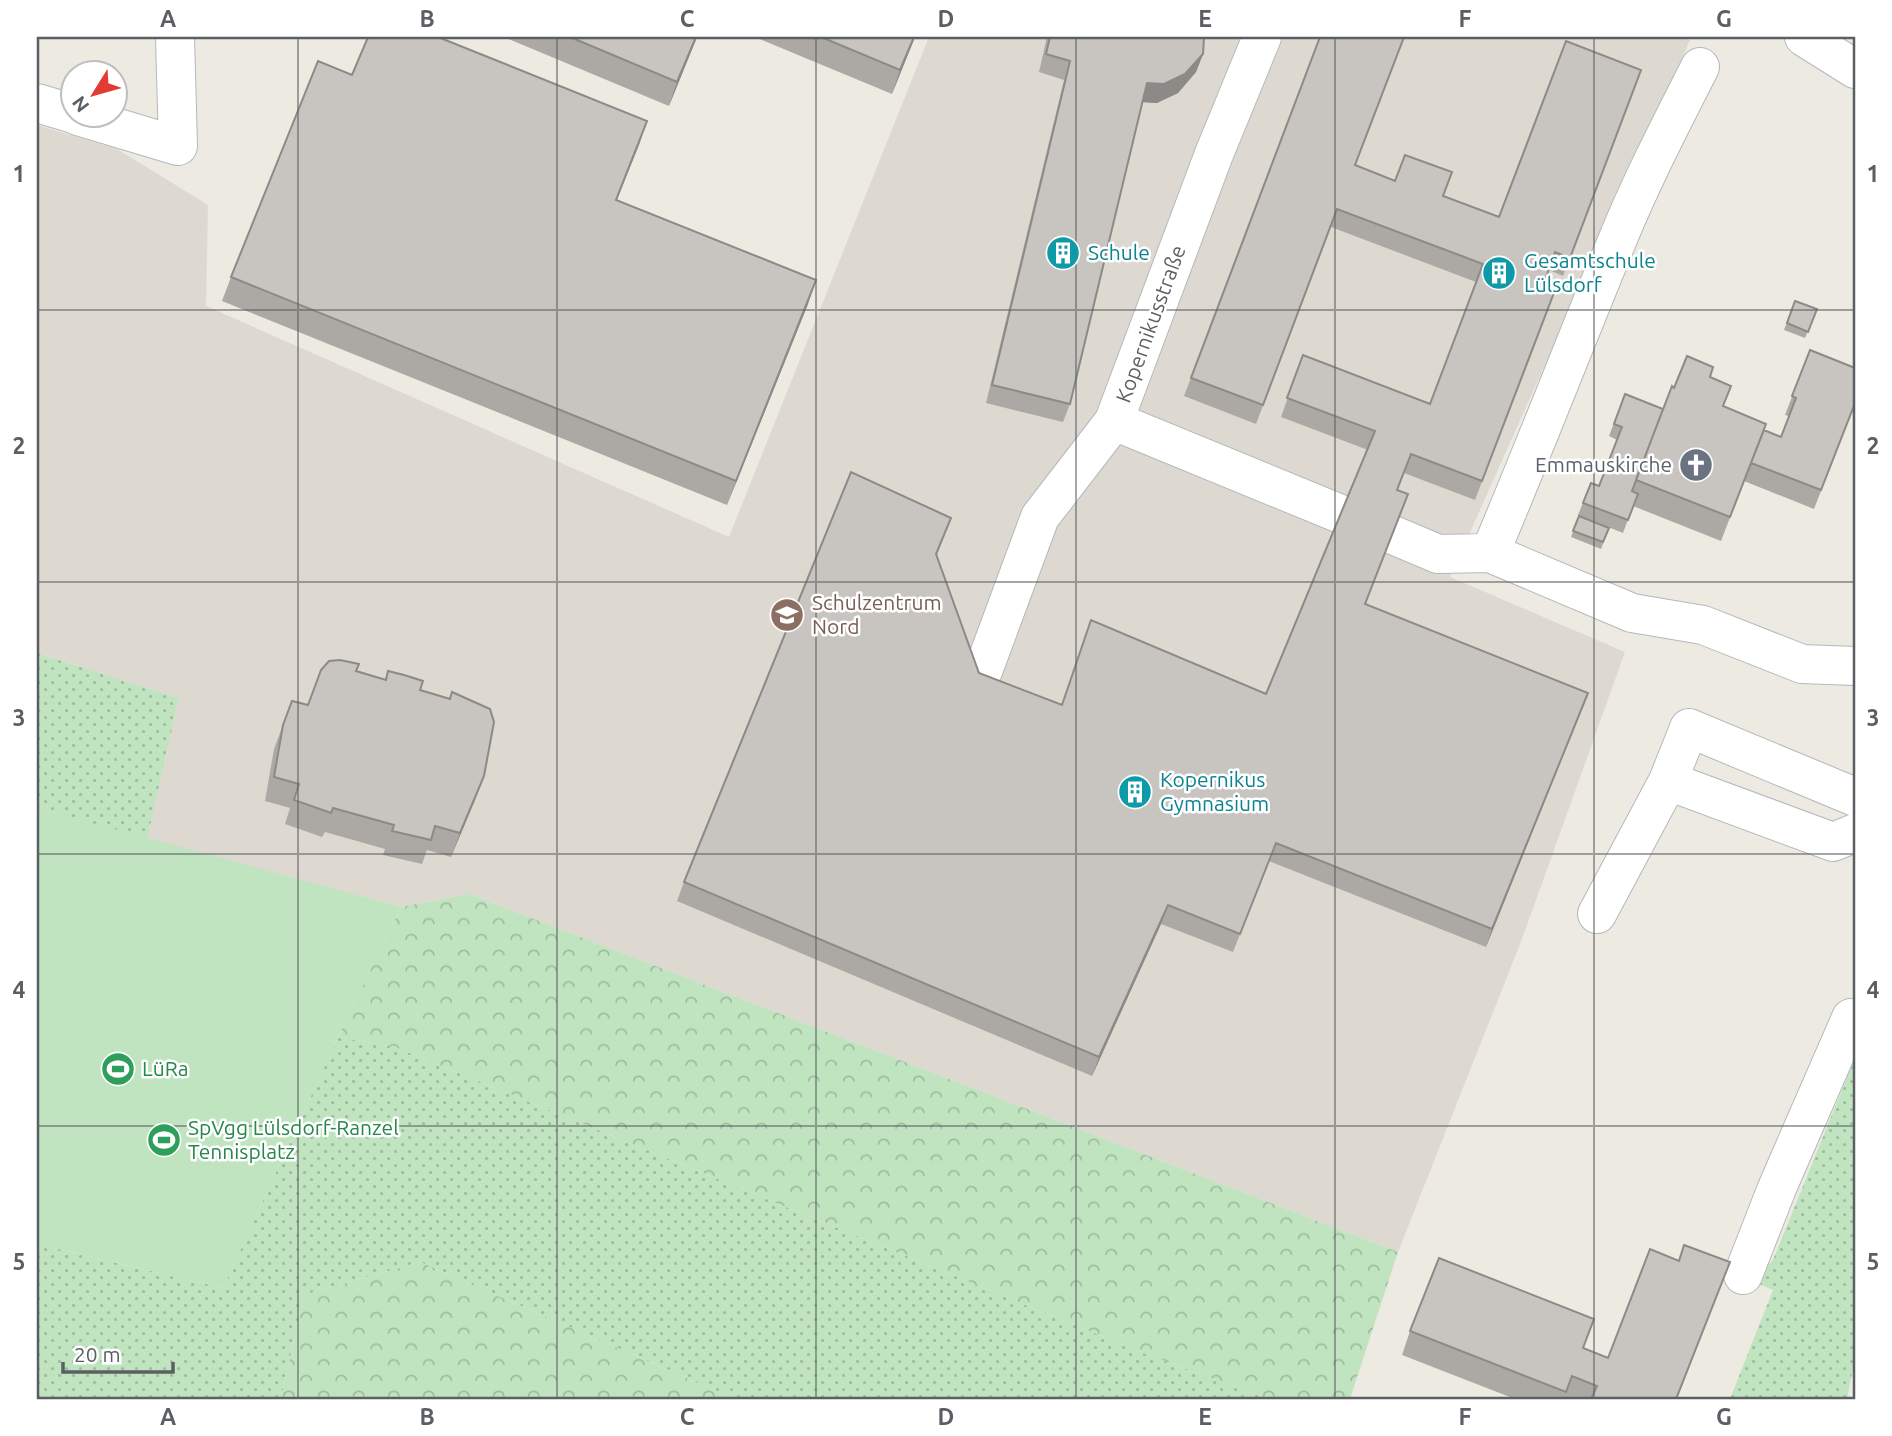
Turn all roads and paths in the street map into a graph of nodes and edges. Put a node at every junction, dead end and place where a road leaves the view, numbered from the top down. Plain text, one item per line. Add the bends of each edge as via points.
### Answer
1 (175, 37) edge
2 (1262, 37) edge
3 (1804, 37) edge
4 (1700, 67) dead end
5 (1855, 69) edge
6 (37, 103) edge
7 (60, 110) edge
8 (127, 130) edge
9 (1114, 421) junction
10 (1343, 515) edge
11 (1393, 535) edge
12 (1490, 553) junction
13 (1855, 666) edge
14 (983, 671) edge
15 (1668, 781) junction
16 (1855, 797) edge
17 (1855, 833) edge
18 (1597, 914) dead end
19 (1855, 1021) edge
20 (1743, 1275) dead end

1 - 8 street via 178,145
2 - 9 street, Kopernikusstraße
3 - 5 street
4 - 12 street via 1617,239
6 - 7 street
9 - 10 street, Kopernikusstraße
9 - 14 street via 1040,517
11 - 12 street via 1438,554
12 - 13 street via 1632,613 1703,625 1802,664
15 - 16 street via 1689,728
15 - 17 street via 1833,842
15 - 18 street
19 - 20 street via 1851,1018

